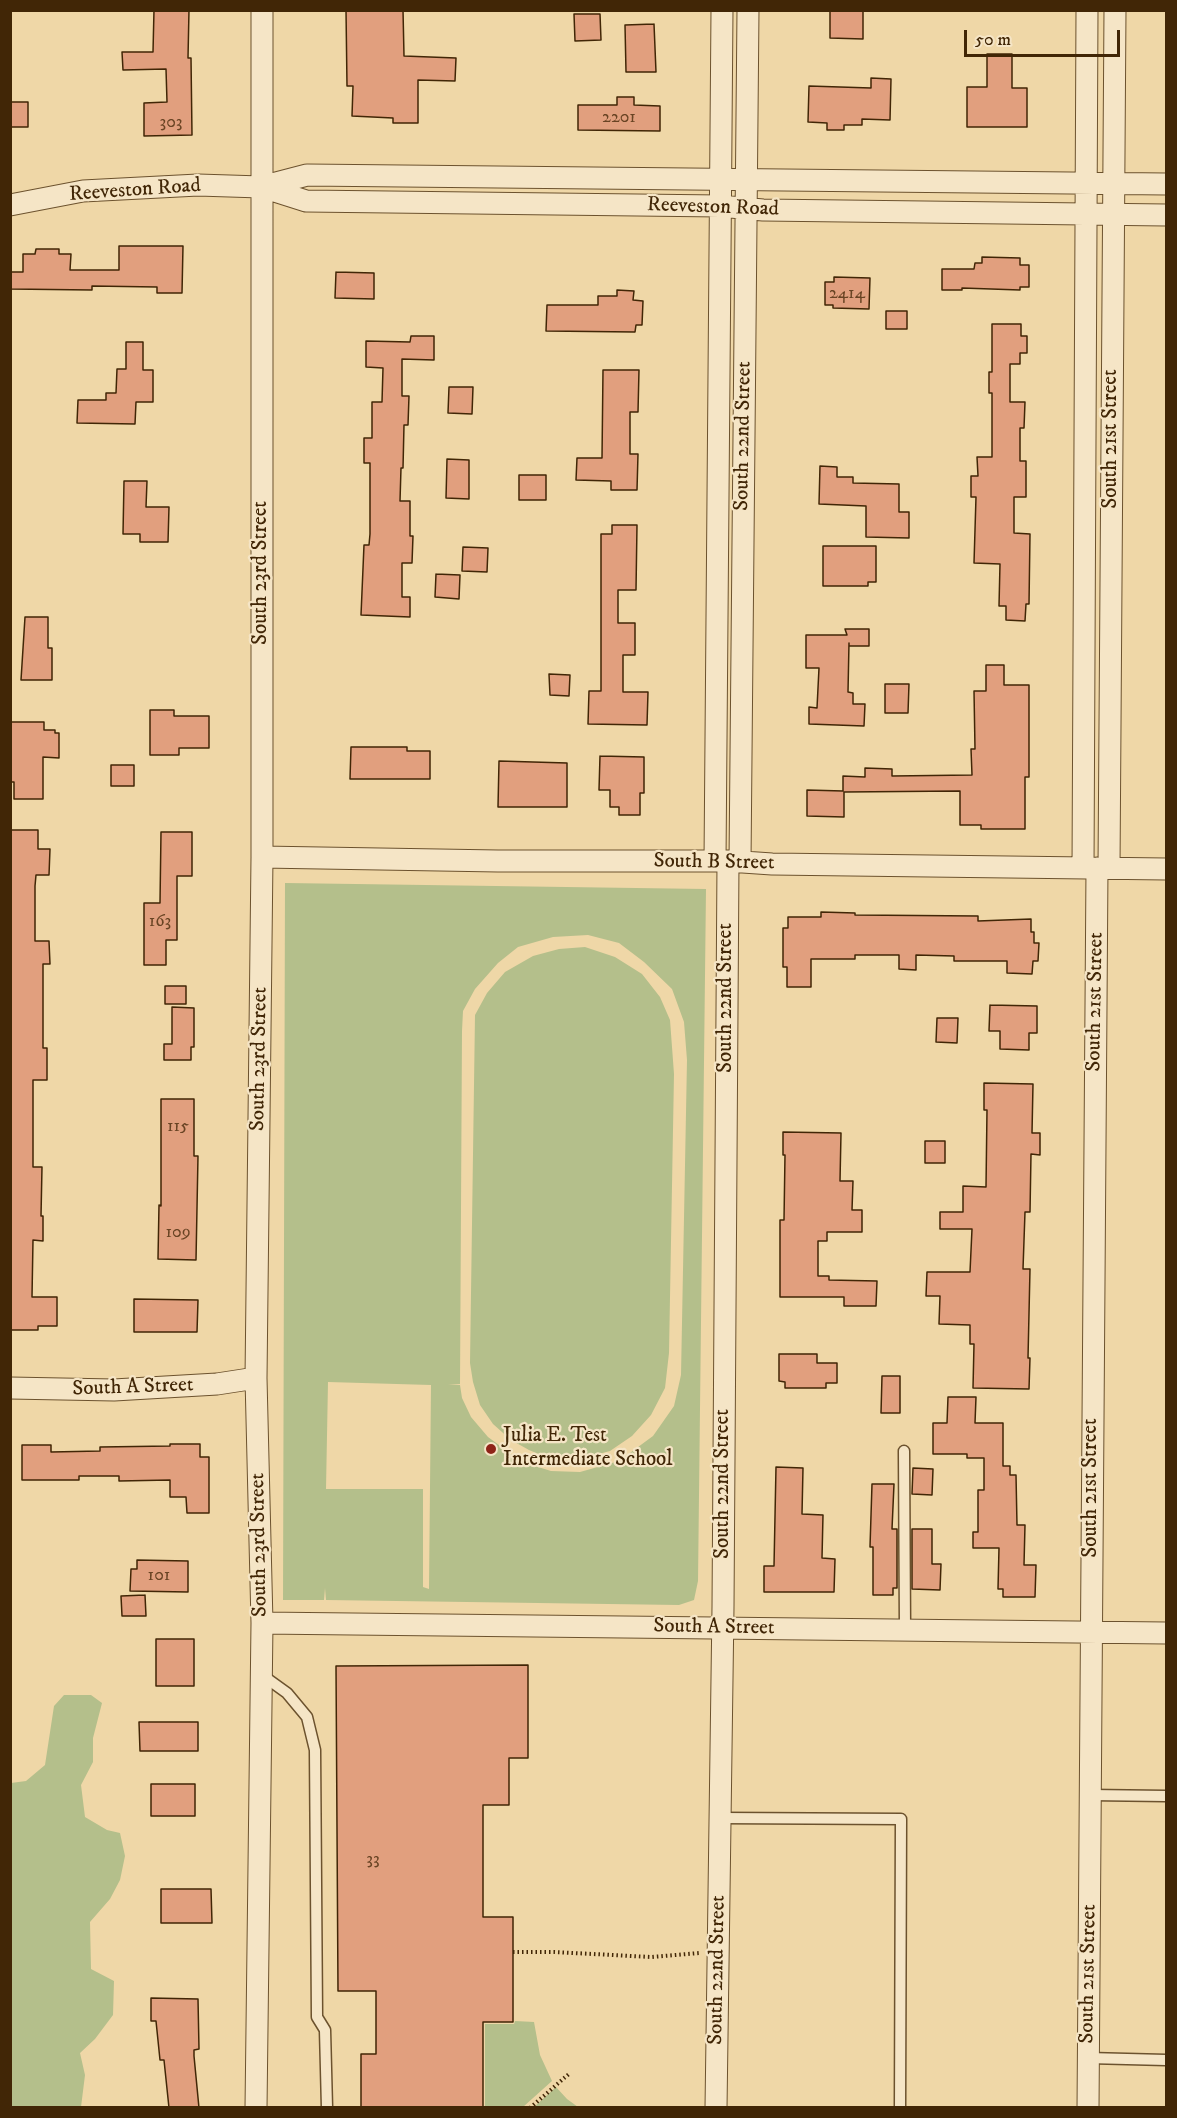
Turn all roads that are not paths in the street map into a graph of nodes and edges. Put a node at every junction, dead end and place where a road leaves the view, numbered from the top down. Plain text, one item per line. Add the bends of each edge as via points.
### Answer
1 (262, 10) edge
2 (722, 10) edge
3 (748, 10) edge
4 (1087, 10) edge
5 (1115, 10) edge
6 (721, 180) junction
7 (746, 180) junction
8 (1086, 184) junction
9 (1114, 184) junction
10 (1167, 184) edge
11 (261, 187) junction
12 (10, 205) edge
13 (720, 207) junction
14 (746, 210) junction
15 (1086, 214) junction
16 (1113, 214) junction
17 (1167, 214) edge
18 (730, 537) junction
19 (1098, 537) junction
20 (262, 857) junction
21 (728, 861) junction
22 (1097, 868) junction
23 (1167, 869) edge
24 (256, 1378) junction
25 (10, 1388) edge
26 (904, 1451) dead end
27 (262, 1623) junction
28 (723, 1628) junction
29 (905, 1630) junction
30 (1092, 1631) junction
31 (1167, 1633) edge
32 (261, 1675) junction
33 (1090, 1795) junction
34 (1167, 1796) edge
35 (720, 1818) junction
36 (1088, 2058) junction
37 (1167, 2060) edge
38 (256, 2108) edge
39 (327, 2108) edge
40 (716, 2108) edge
41 (900, 2108) edge
42 (1088, 2108) edge

1 - 11 street, South 23rd Street
2 - 6 street, South 22nd Street
3 - 7 street, South 22nd Street
4 - 8 street, South 21st Street
5 - 9 street, South 21st Street
6 - 7 street, Reeveston Road
6 - 11 street, Reeveston Road via 307,176
6 - 13 street, South 22nd Street
7 - 8 street, Reeveston Road
7 - 14 street, South 22nd Street
8 - 9 street, Reeveston Road
8 - 15 street, South 21st Street
9 - 10 street, Reeveston Road
9 - 16 street, South 21st Street
11 - 12 street, Reeveston Road via 198,185 83,191
11 - 13 street, Reeveston Road via 306,201
11 - 20 street, South 23rd Street
13 - 14 street, Reeveston Road
13 - 18 street, South 22nd Street
14 - 15 street, Reeveston Road
14 - 18 street, South 22nd Street
15 - 16 street, Reeveston Road
15 - 19 street, South 21st Street
16 - 17 street, Reeveston Road
16 - 19 street, South 21st Street
18 - 21 street, South 22nd Street
19 - 22 street, South 21st Street
20 - 21 street, South B Street
20 - 24 street, South 23rd Street
21 - 22 street, South B Street
21 - 28 street, South 22nd Street
22 - 23 street, South B Street
22 - 30 street, South 21st Street
24 - 25 street, South A Street via 114,1390
24 - 27 street, South 23rd Street
26 - 29 lane
27 - 28 street, South A Street
27 - 32 street, South 23rd Street
28 - 29 street, South A Street
28 - 35 street, South 22nd Street
29 - 30 street, South A Street
30 - 31 street, South A Street
30 - 33 street, South 21st Street
32 - 38 street, South 23rd Street
32 - 39 lane via 287,1693 307,1717 315,1750 317,2017 325,2030
33 - 34 lane
33 - 36 street, South 21st Street
35 - 40 street, South 22nd Street
35 - 41 lane via 902,1819
36 - 37 lane
36 - 42 street, South 21st Street

